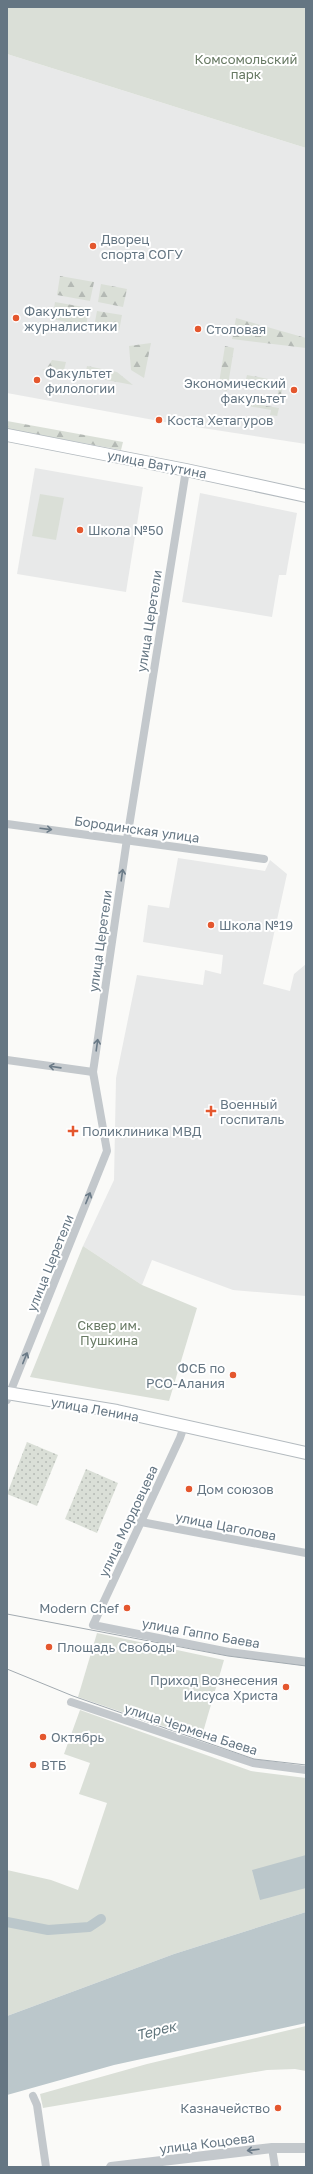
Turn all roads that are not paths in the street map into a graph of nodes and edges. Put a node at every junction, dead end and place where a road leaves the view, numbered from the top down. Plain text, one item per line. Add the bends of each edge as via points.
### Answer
1 (7, 435) edge
2 (186, 470) junction
3 (306, 496) edge
4 (7, 824) edge
5 (127, 839) junction
6 (264, 859) dead end
7 (7, 1060) edge
8 (93, 1072) junction
9 (8, 1396) edge
10 (184, 1426) junction
11 (306, 1453) edge
12 (141, 1522) junction
13 (306, 1553) edge
14 (93, 1625) joint
15 (306, 1662) edge
16 (71, 1702) dead end
17 (306, 1770) edge
18 (33, 2096) dead end
19 (272, 2148) junction
20 (306, 2148) edge
21 (46, 2167) edge
22 (111, 2167) edge
23 (275, 2167) edge

1 - 2 main road, улица Ватутина
2 - 3 main road, улица Ватутина
2 - 5 street, улица Церетели
4 -> 5 street, Бородинская улица
5 - 6 street, Бородинская улица
8 -> 5 street, улица Церетели
8 -> 7 street
9 -> 8 street, улица Церетели via 107,1151
9 - 10 main road, улица Ленина via 117,1411
10 - 11 main road, улица Ленина
10 - 12 street, улица Мордовцева
12 - 13 street, улица Цаголова
12 - 14 street, улица Мордовцева
14 - 15 street, улица Гаппо Баева via 229,1652
16 - 17 street, улица Чермена Баева via 253,1763
18 - 21 street via 37,2105
19 - 20 street, улица Коцоева
19 -> 22 street, улица Коцоева
19 - 23 street

